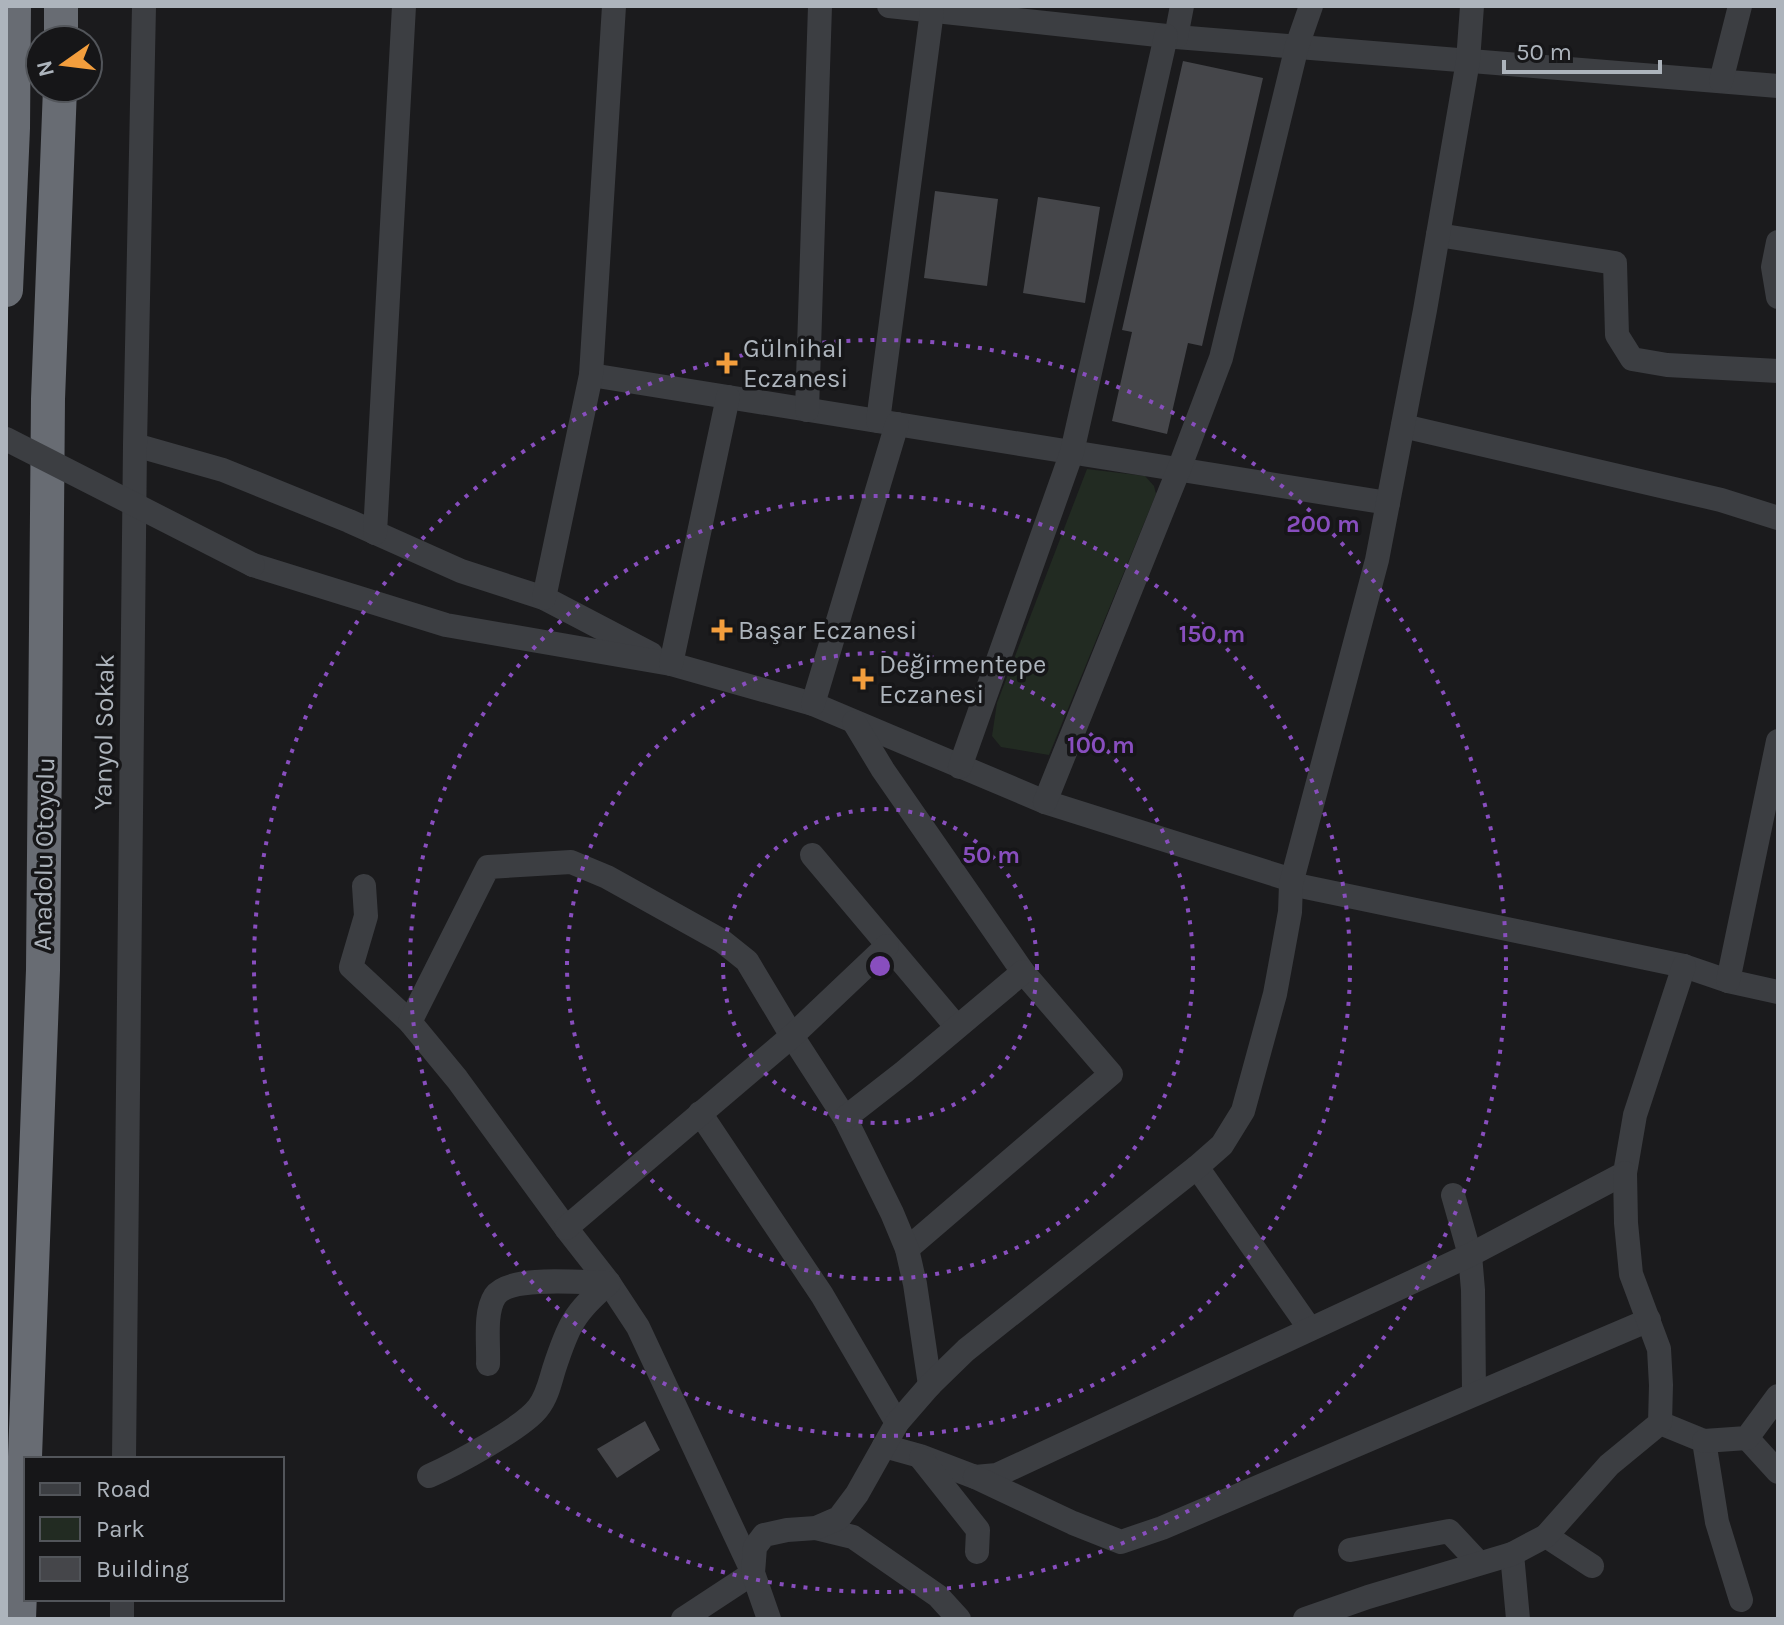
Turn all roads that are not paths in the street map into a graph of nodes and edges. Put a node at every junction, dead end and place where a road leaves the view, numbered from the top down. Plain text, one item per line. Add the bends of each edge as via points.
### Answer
1 (14, 6) edge
2 (144, 6) edge
3 (404, 6) edge
4 (614, 6) edge
5 (820, 6) edge
6 (889, 6) edge
7 (1182, 6) edge
8 (1311, 6) edge
9 (1472, 6) edge
10 (1740, 6) edge
11 (932, 11) junction
12 (1074, 16) edge
13 (1171, 36) junction
14 (1297, 46) junction
15 (1468, 61) junction
16 (1721, 81) junction
17 (1778, 86) edge
18 (59, 104) edge
19 (1438, 235) junction
20 (1778, 242) edge
21 (6, 290) edge
22 (1778, 297) edge
23 (1778, 371) edge
24 (591, 375) junction
25 (728, 397) junction
26 (807, 410) junction
27 (888, 422) junction
28 (1403, 426) junction
29 (6, 439) edge
30 (135, 445) junction
31 (1072, 452) junction
32 (1179, 469) junction
33 (1388, 503) junction
34 (1778, 518) edge
35 (375, 533) junction
36 (544, 598) junction
37 (671, 664) junction
38 (813, 704) junction
39 (854, 722) junction
40 (1778, 741) edge
41 (960, 767) junction
42 (1045, 802) junction
43 (812, 855) dead end
44 (1292, 882) junction
45 (364, 886) dead end
46 (887, 946) junction
47 (1684, 966) junction
48 (1023, 972) junction
49 (1728, 981) junction
50 (1778, 992) edge
51 (410, 1022) junction
52 (956, 1026) junction
53 (792, 1036) junction
54 (700, 1113) junction
55 (845, 1118) junction
56 (1197, 1167) junction
57 (1625, 1173) junction
58 (1453, 1195) dead end
59 (566, 1228) junction
60 (907, 1249) junction
61 (1470, 1255) junction
62 (609, 1283) junction
63 (1649, 1320) junction
64 (1310, 1329) junction
65 (488, 1364) dead end
66 (930, 1385) junction
67 (1474, 1393) junction
68 (1778, 1396) edge
69 (1770, 1418) edge
70 (897, 1423) junction
71 (1660, 1423) junction
72 (1747, 1438) junction
73 (1704, 1441) junction
74 (884, 1446) junction
75 (920, 1456) junction
76 (25, 1457) edge
77 (124, 1457) edge
78 (1778, 1472) edge
79 (429, 1476) dead end
80 (975, 1477) junction
81 (24, 1484) edge
82 (816, 1528) junction
83 (1546, 1536) junction
84 (1350, 1550) dead end
85 (977, 1552) dead end
86 (1512, 1554) junction
87 (1478, 1562) junction
88 (1592, 1566) dead end
89 (753, 1573) junction
90 (1741, 1600) dead end
91 (19, 1619) edge
92 (683, 1619) edge
93 (769, 1619) edge
94 (959, 1619) edge
95 (1305, 1619) edge
96 (1518, 1619) edge

1 - 21 highway
2 - 30 street, Yanyol Sokak
3 - 35 street
4 - 24 street
5 - 26 street
6 - 11 street
7 - 13 street
8 - 14 street
9 - 15 street
10 - 16 street
11 - 12 street
11 - 27 street
12 - 13 street
13 - 14 street
13 - 31 street
14 - 15 street
14 - 32 street via 1221,358
15 - 16 street
15 - 19 street
16 - 17 street
18 - 76 highway, Anadolu Otoyolu via 48,399 43,970
19 - 23 street via 1615,263 1617,335 1632,359
19 - 28 street
20 - 22 street via 1773,267
24 - 25 street
24 - 36 street
25 - 26 street
25 - 37 street
26 - 27 street
27 - 31 street
27 - 38 street
28 - 33 street
28 - 34 street
29 - 37 street, bridge via 253,565 446,625
30 - 35 street via 223,470
30 - 77 street, Yanyol Sokak
31 - 32 street
31 - 41 street
32 - 33 street
32 - 42 street
33 - 44 street
35 - 36 street via 461,571
36 - 37 street
37 - 38 street
38 - 39 street
39 - 41 street
39 - 48 street
40 - 49 street
41 - 42 street
42 - 44 street
43 - 46 street
44 - 47 street
44 - 56 street via 1275,994 1243,1111 1222,1145
45 - 51 street via 366,916 351,967
46 - 52 street
46 - 53 street
47 - 49 street
47 - 57 street via 1635,1115
48 - 52 street
48 - 60 street via 1111,1074
49 - 50 street
51 - 53 street via 488,867 571,862 722,941 747,961
51 - 59 street
52 - 55 street
53 - 54 street
53 - 55 street
54 - 59 street
54 - 70 street via 822,1295
55 - 60 street
56 - 64 street
56 - 66 street via 966,1350
57 - 61 street
57 - 63 street via 1631,1274
58 - 61 street
59 - 62 street
60 - 66 street
61 - 64 street
61 - 67 street
62 - 65 street via 546,1282 505,1288 495,1297 489,1316
62 - 79 street via 583,1305 568,1329 539,1408
62 - 89 street via 638,1327
63 - 67 street
63 - 71 street via 1659,1349
64 - 80 street via 997,1475
66 - 70 street
67 - 80 street via 1121,1542
68 - 69 street
69 - 72 street
70 - 74 street
71 - 73 street
71 - 83 street via 1609,1465
72 - 73 street
72 - 78 street
73 - 90 street via 1717,1522
74 - 75 street
74 - 82 street via 839,1518
75 - 80 street
75 - 85 street via 978,1530
81 - 91 highway, Anadolu Otoyolu
82 - 89 street via 764,1535 755,1547
82 - 94 street via 853,1537 938,1596
83 - 86 street
83 - 88 street
84 - 87 street via 1449,1531
86 - 87 street
86 - 96 street
87 - 95 street
89 - 92 street
89 - 93 street

